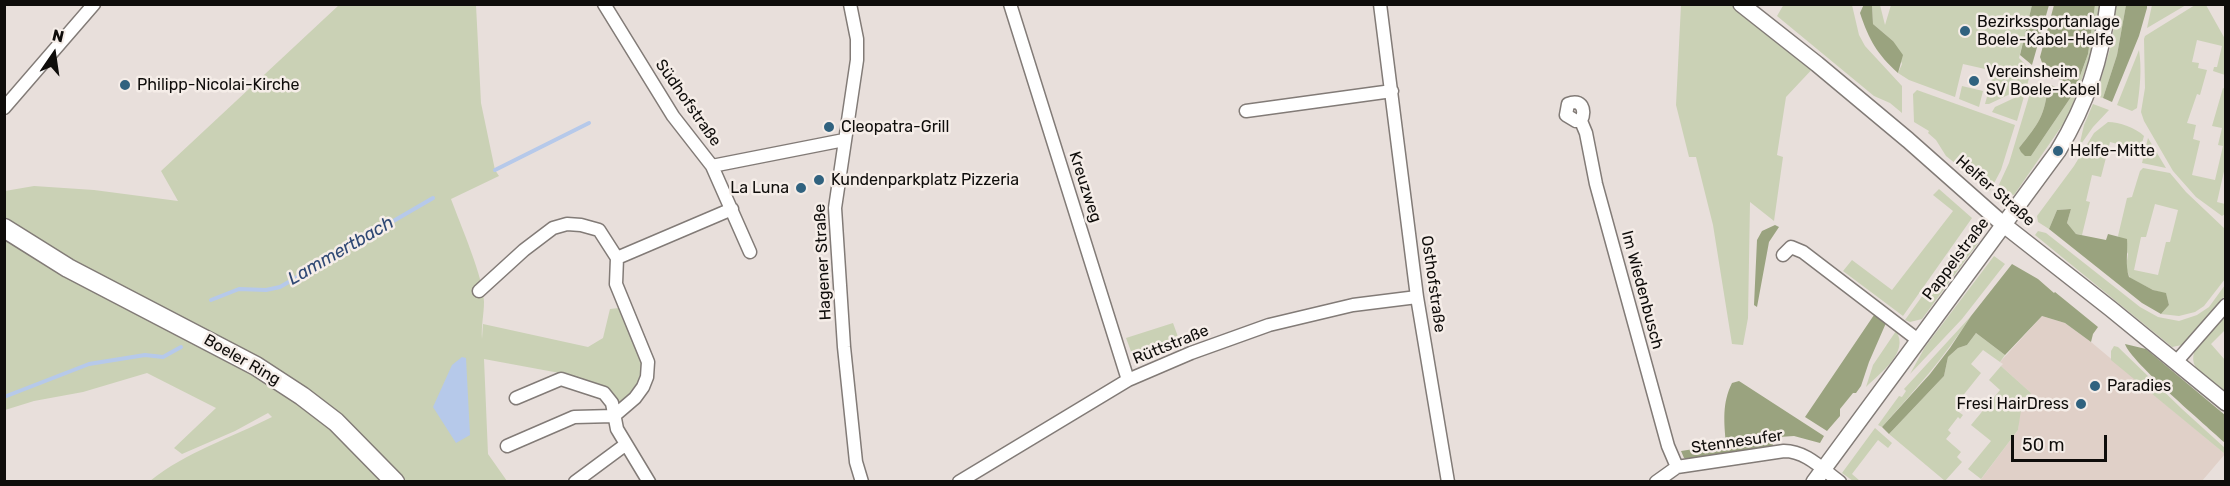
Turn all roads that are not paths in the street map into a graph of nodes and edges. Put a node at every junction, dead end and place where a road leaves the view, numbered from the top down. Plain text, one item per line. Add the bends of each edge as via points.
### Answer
1 (94, 4) edge
2 (604, 4) edge
3 (850, 4) edge
4 (1010, 4) edge
5 (1380, 4) edge
6 (1741, 4) edge
7 (2108, 4) edge
8 (1392, 91) junction
9 (4, 108) edge
10 (1246, 111) dead end
11 (1581, 121) dead end
12 (844, 140) junction
13 (712, 166) junction
14 (732, 209) junction
15 (2004, 225) junction
16 (4, 228) edge
17 (4, 241) edge
18 (750, 252) dead end
19 (1783, 255) dead end
20 (617, 258) junction
21 (68, 268) junction
22 (478, 291) dead end
23 (1417, 297) junction
24 (2226, 305) edge
25 (1918, 340) junction
26 (2176, 362) junction
27 (1128, 380) junction
28 (516, 398) dead end
29 (2226, 403) edge
30 (614, 416) junction
31 (626, 445) junction
32 (507, 446) dead end
33 (1677, 467) junction
34 (1818, 475) edge
35 (395, 482) edge
36 (575, 482) edge
37 (649, 482) edge
38 (862, 482) edge
39 (959, 482) edge
40 (1448, 482) edge
41 (1656, 482) edge
42 (1840, 482) edge

1 - 9 street
2 - 13 street, Südhofstraße via 673,116
3 - 12 street, Hagener Straße via 857,60
4 - 27 street, Kreuzweg
5 - 8 street, Osthofstraße
6 - 15 street, Helfer Straße via 1908,140
7 - 15 street, Pappelstraße via 2097,67 2079,113 2058,151
8 - 10 street
8 - 23 street, Osthofstraße
11 - 33 street, Im Wiedenbusch via 1668,446
12 - 13 street, Südhofstraße
12 - 38 street, Hagener Straße via 835,208 855,462
13 - 14 street
14 - 18 street
14 - 20 street
15 - 25 street, Pappelstraße
15 - 26 street, Helfer Straße
16 - 21 main road, Boeler Ring
17 - 21 main road, Boeler Ring
19 - 25 street via 1791,246 1803,252
20 - 22 street via 598,230 567,224 553,228
20 - 30 street via 616,284 643,347 648,372 643,387
21 - 35 main road, Boeler Ring via 266,372 336,422
23 - 27 street, Rüttstraße via 1353,305 1269,325
23 - 40 street, Osthofstraße
24 - 26 street
25 - 34 street, Pappelstraße
26 - 29 street, Helfer Straße
27 - 39 street, Rüttstraße
28 - 30 street via 561,379 569,380 604,393 612,403
30 - 31 street via 616,429
30 - 32 street via 574,417
31 - 36 street
31 - 37 street
33 - 34 street, Stennesufer via 1794,451 1804,455
33 - 41 street, Stennesufer
34 - 42 street, Stennesufer

